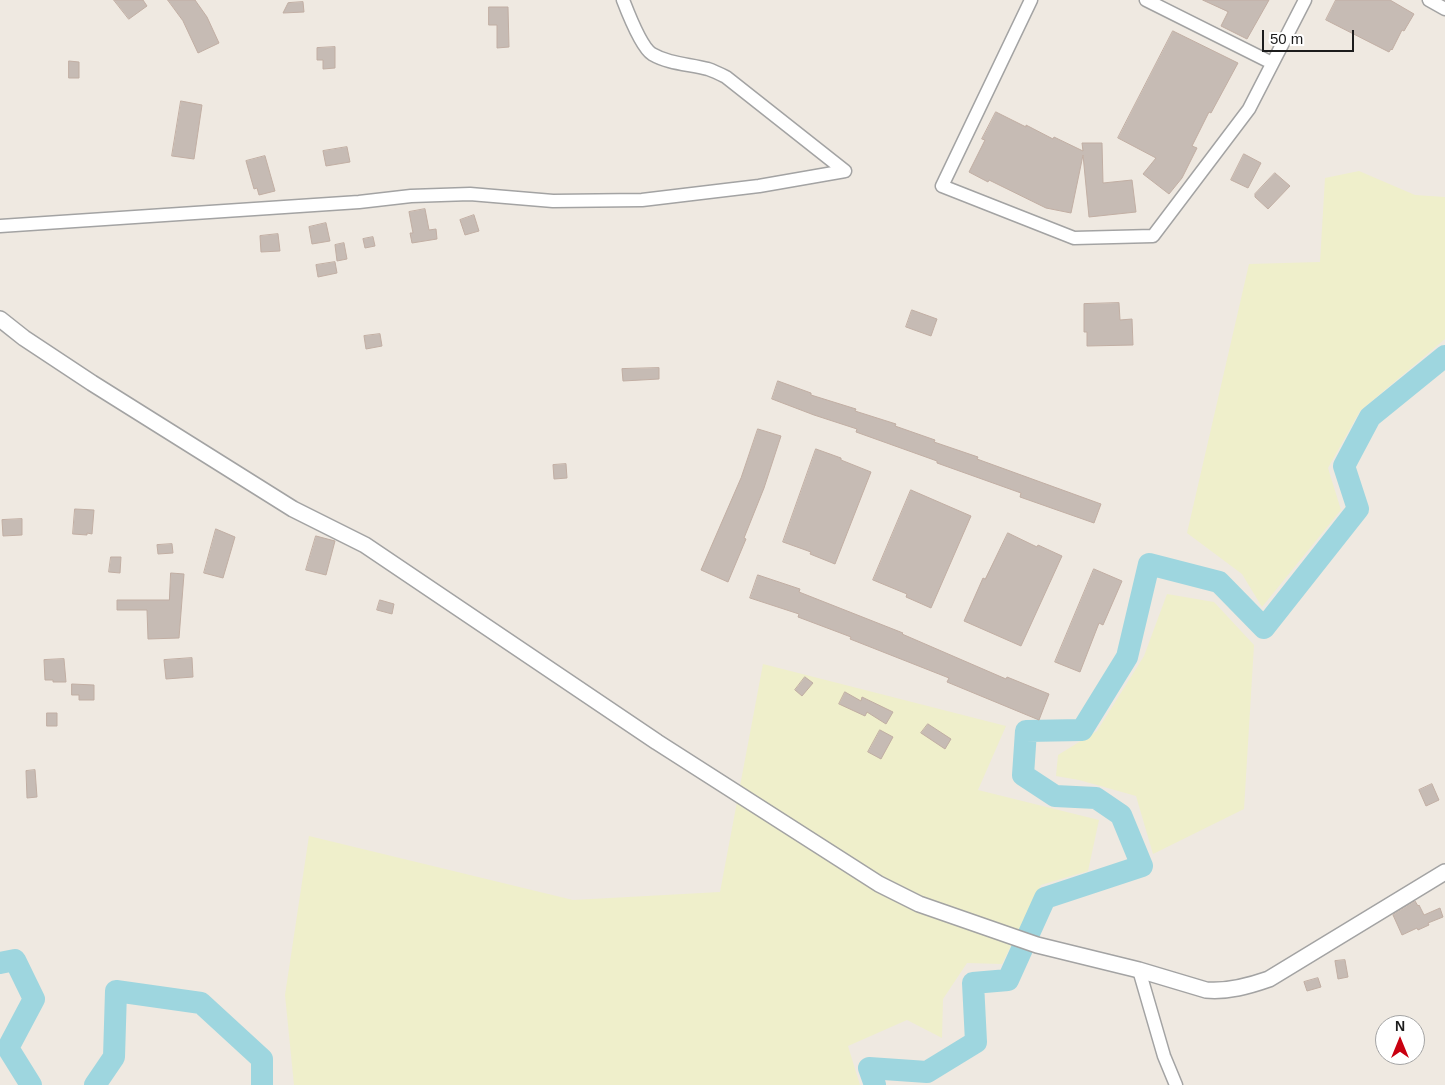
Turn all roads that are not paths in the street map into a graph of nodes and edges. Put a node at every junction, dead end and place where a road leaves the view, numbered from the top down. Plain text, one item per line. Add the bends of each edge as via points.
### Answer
1 (623, 0) edge
2 (1031, 0) edge
3 (1146, 0) edge
4 (1305, 0) edge
5 (1429, 0) edge
6 (1445, 9) edge
7 (1272, 63) junction
8 (0, 226) edge
9 (0, 319) edge
10 (1445, 872) edge
11 (1139, 970) junction
12 (1176, 1085) edge

1 - 8 street via 652,54 726,77 845,171 759,186 642,200 552,200 470,194 412,196
2 - 7 street via 942,186 1074,238 1153,236 1249,109
3 - 7 street
4 - 7 street
5 - 6 street
9 - 11 street via 92,383 293,508 365,545 657,742 879,884 919,904 1037,945
10 - 11 street via 1269,979 1246,987 1206,990
11 - 12 street via 1164,1056

